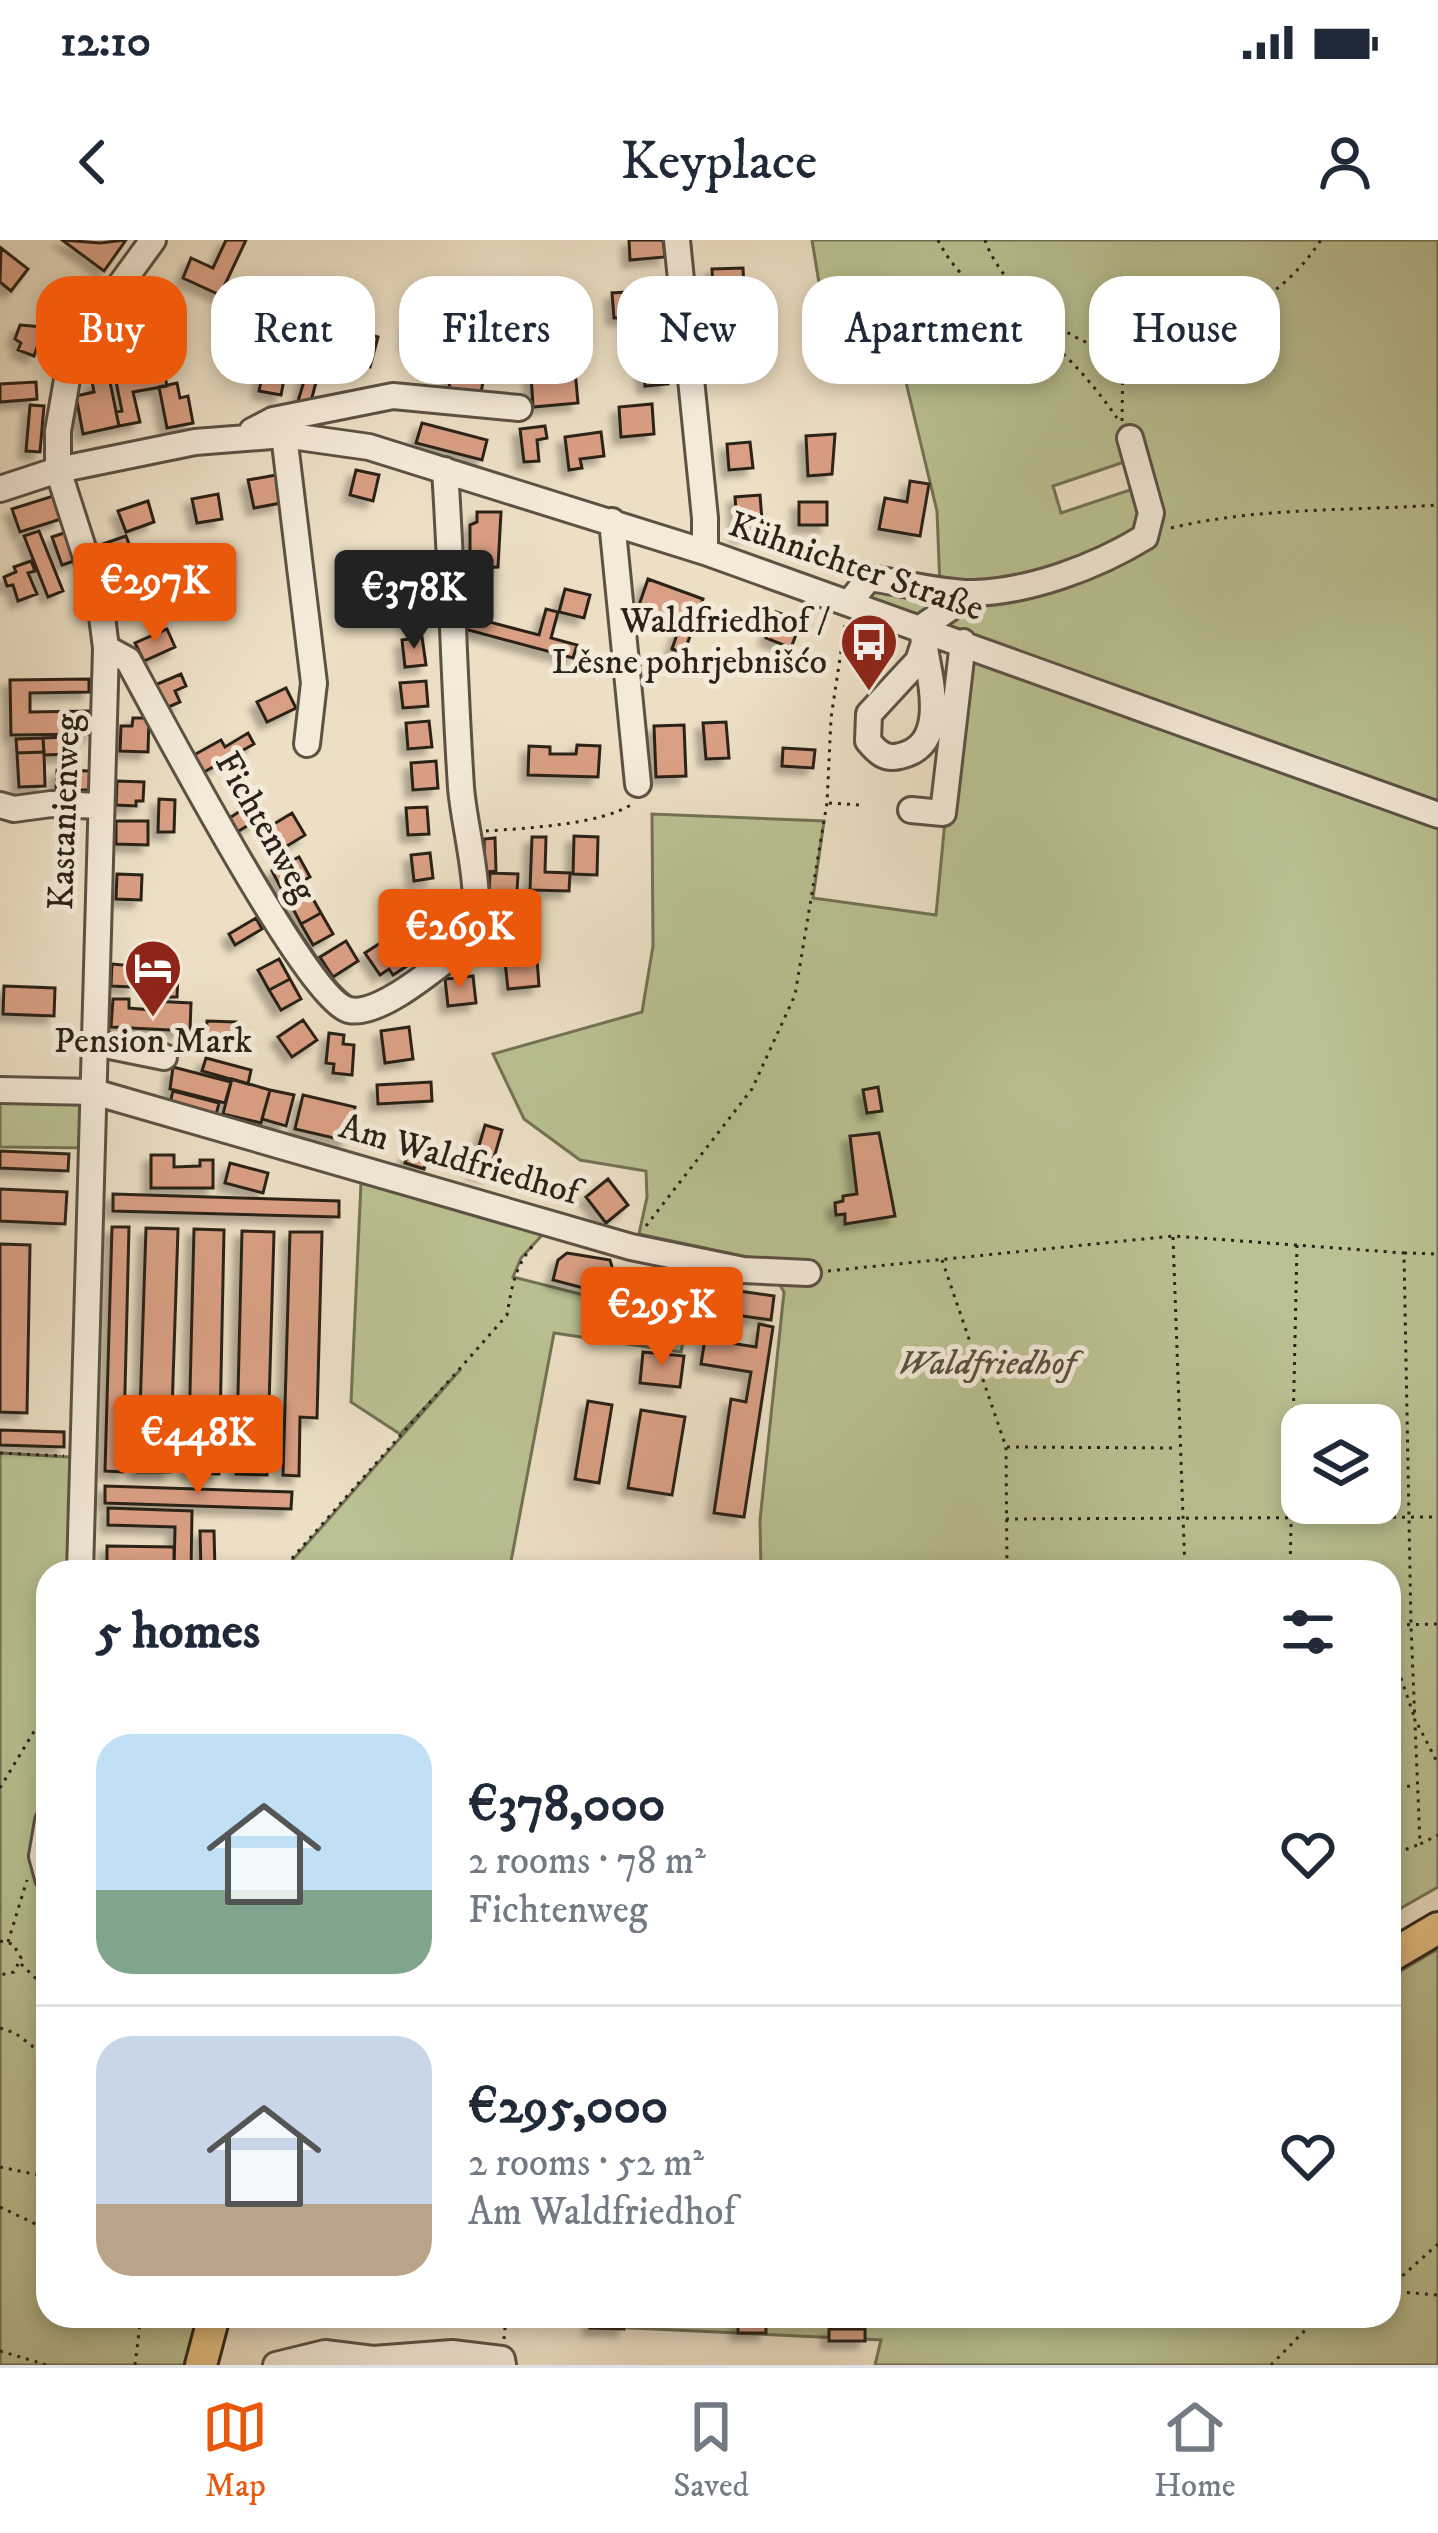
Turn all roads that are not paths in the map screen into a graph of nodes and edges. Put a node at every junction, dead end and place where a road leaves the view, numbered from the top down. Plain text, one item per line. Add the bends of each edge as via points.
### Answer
1 (153, 240) edge
2 (677, 240) edge
3 (519, 408) dead end
4 (284, 436) junction
5 (239, 437) junction
6 (1130, 438) dead end
7 (58, 470) junction
8 (445, 470) junction
9 (0, 489) edge
10 (612, 520) junction
11 (705, 552) junction
12 (972, 593) junction
13 (848, 611) junction
14 (922, 637) junction
15 (963, 642) junction
16 (106, 648) junction
17 (307, 744) dead end
18 (638, 784) road end
19 (0, 805) edge
20 (101, 806) junction
21 (911, 810) dead end
22 (1438, 815) edge
23 (95, 1043) junction
24 (164, 1058) dead end
25 (0, 1090) edge
26 (94, 1092) junction
27 (808, 1273) road end
28 (81, 1560) edge
29 (1438, 1928) edge
30 (1401, 1950) edge
31 (211, 2328) edge
32 (375, 2362) edge
33 (201, 2365) edge
34 (276, 2365) edge
35 (503, 2365) edge

1 - 7 street via 72,351
2 - 11 street
3 - 5 street, Kühnichter Straße via 393,395 274,420
4 - 5 street, Kühnichter Straße
4 - 8 street, Kühnichter Straße via 369,447
4 - 17 street via 314,683
5 - 7 street, Kühnichter Straße
6 - 12 street via 1151,513 1144,537 1063,576
7 - 9 street, Kühnichter Straße
7 - 16 street, Kastanienweg via 100,601
8 - 10 street, Kühnichter Straße
8 - 16 street, Fichtenweg via 475,930 385,1002 339,1005 266,905 128,660
10 - 11 street, Kühnichter Straße
10 - 18 street
11 - 13 street, Kühnichter Straße
12 - 13 street via 869,578
12 - 14 street
13 - 14 street, Kühnichter Straße
14 - 15 street, Kühnichter Straße
15 - 21 street via 943,813
15 - 22 street, Kühnichter Straße
16 - 20 street, Kastanienweg
19 - 20 street
20 - 23 street, Kastanienweg
23 - 24 street
23 - 26 street, Kastanienweg
25 - 26 street
26 - 27 street, Am Waldfriedhof via 631,1247 743,1270
26 - 28 street, Kastanienweg
29 - 30 main road
31 - 33 main road
32 - 34 street via 325,2353
32 - 35 street via 452,2353

